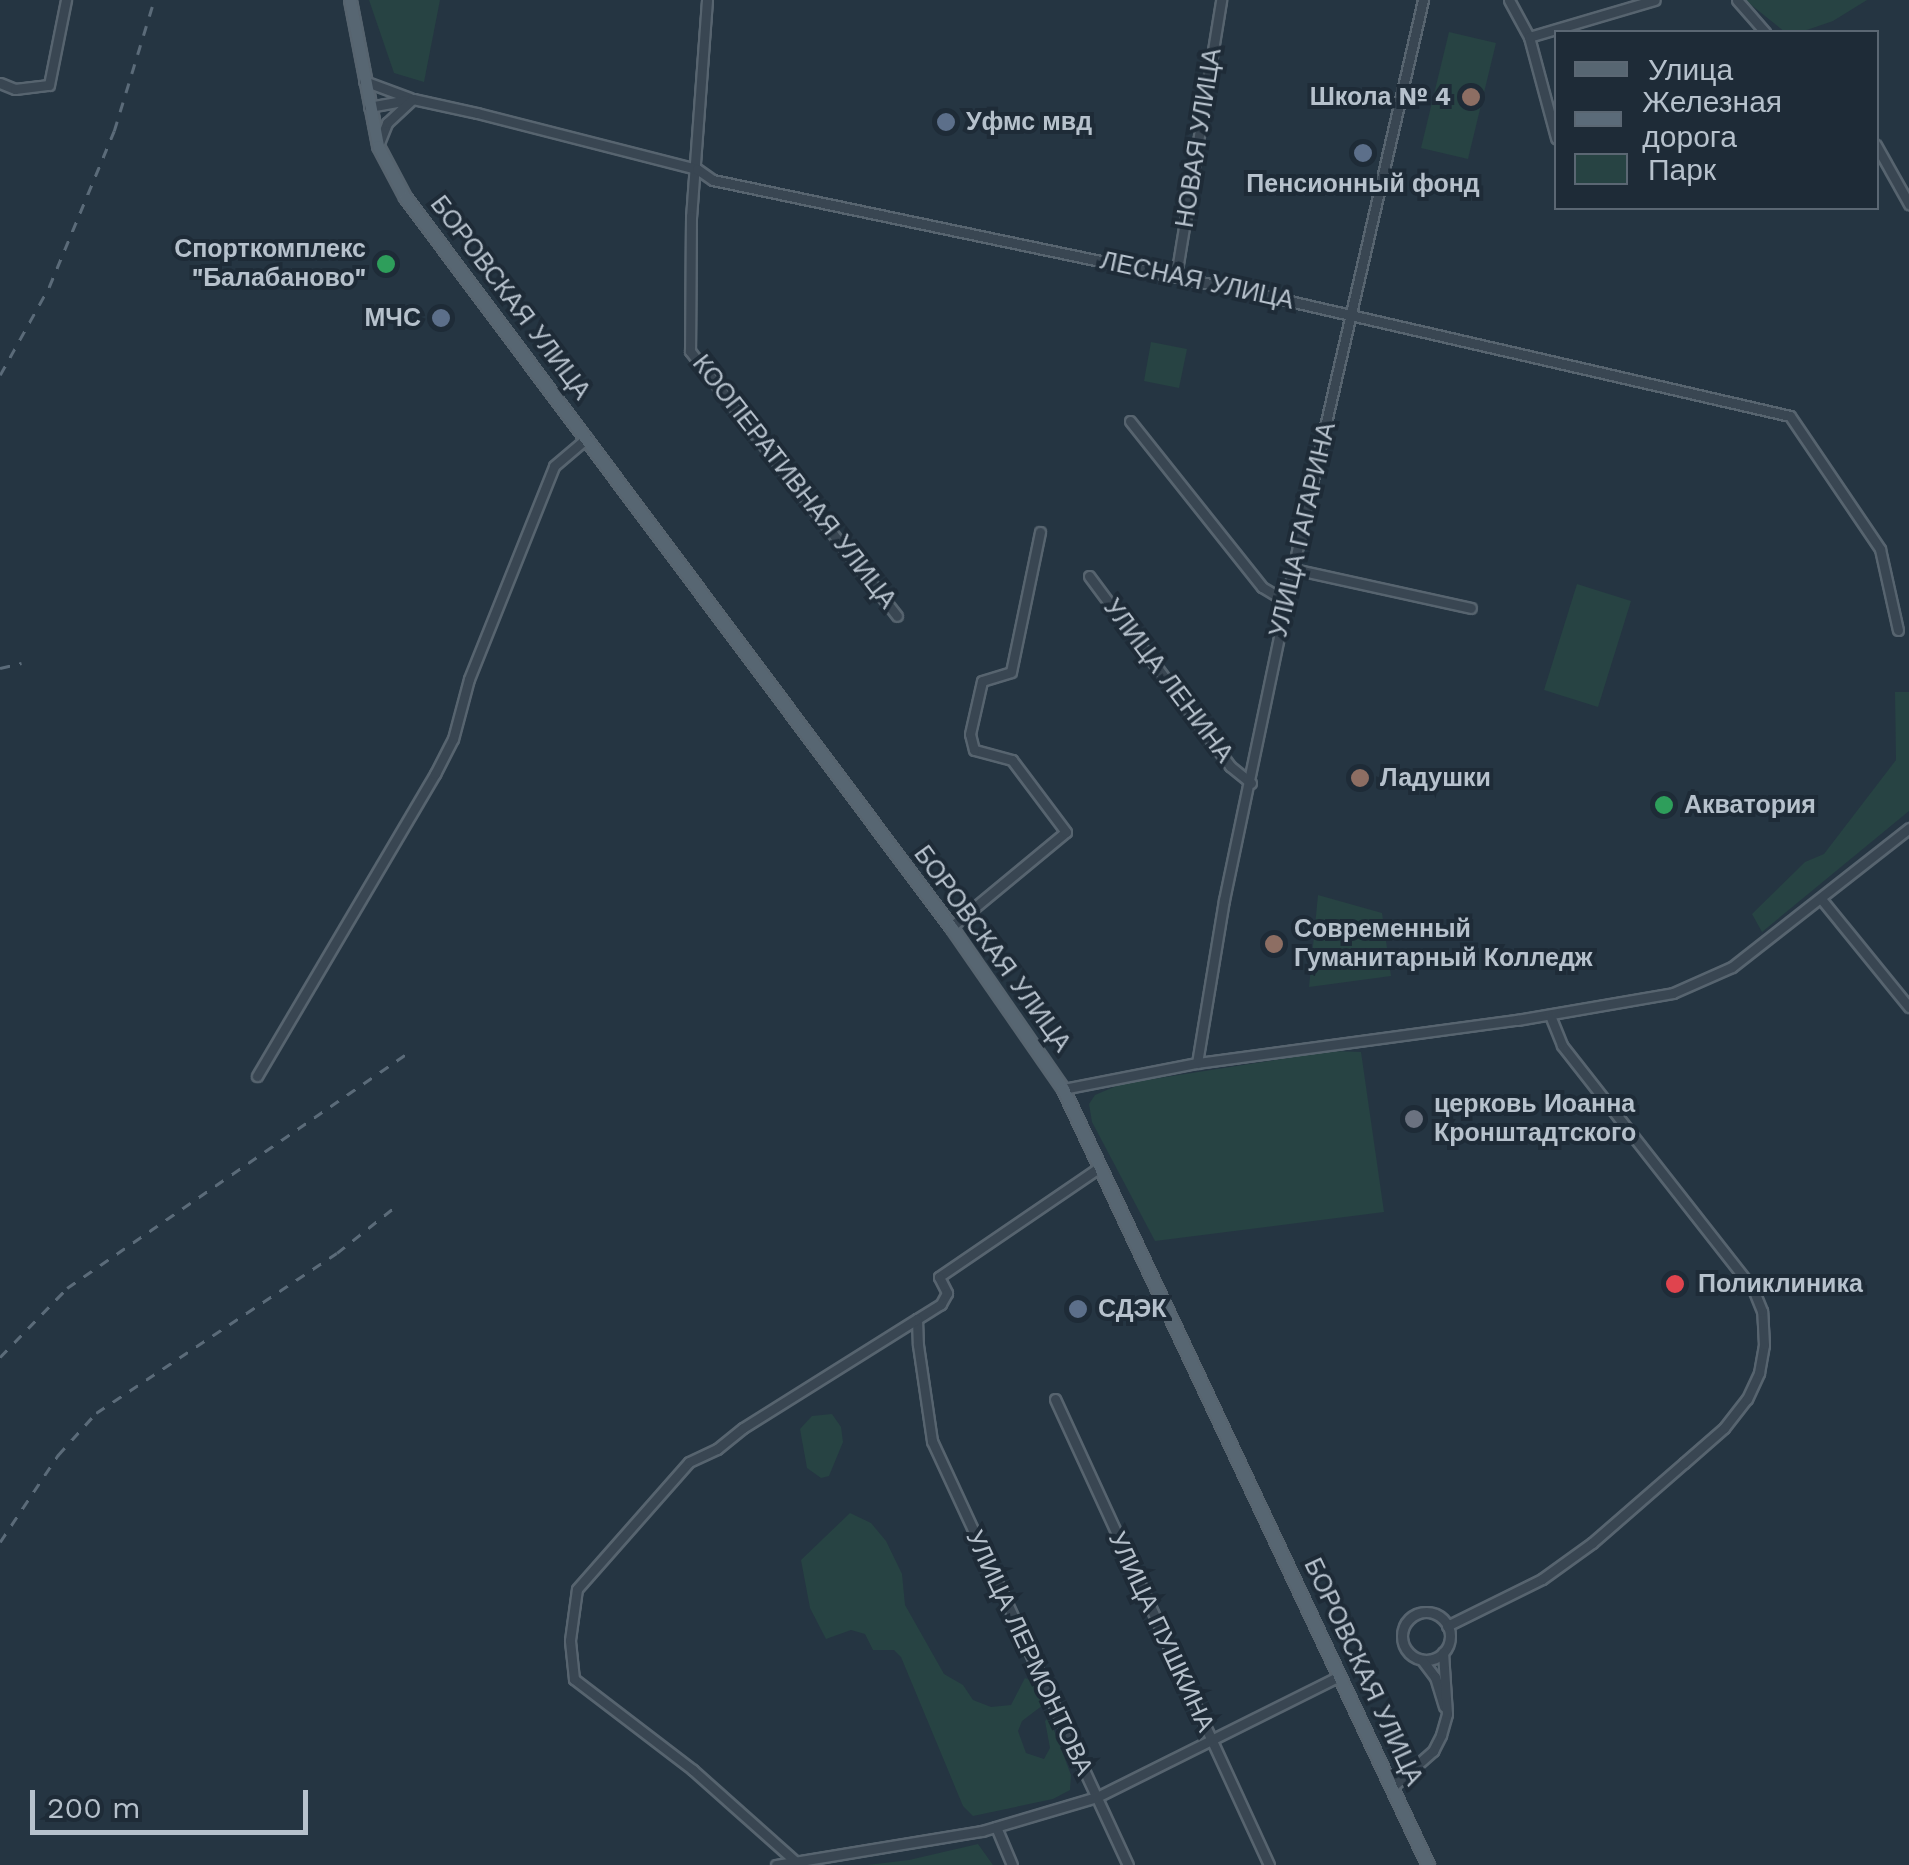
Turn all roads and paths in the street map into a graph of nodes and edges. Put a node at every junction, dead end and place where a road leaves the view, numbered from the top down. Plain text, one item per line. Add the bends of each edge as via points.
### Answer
1 (66, 0) edge
2 (350, 0) edge
3 (707, 0) edge
4 (1221, 0) edge
5 (1423, 0) edge
6 (1509, 0) edge
7 (1655, 0) edge
8 (1737, 0) edge
9 (1763, 30) edge
10 (1529, 37) junction
11 (363, 81) junction
12 (0, 83) edge
13 (413, 99) junction
14 (368, 106) junction
15 (1554, 131) edge
16 (378, 146) junction
17 (1879, 151) edge
18 (697, 169) junction
19 (1909, 204) edge
20 (1176, 276) junction
21 (1352, 316) junction
22 (1130, 421) dead end
23 (588, 438) junction
24 (1040, 532) dead end
25 (1294, 568) junction
26 (1088, 576) dead end
27 (1286, 602) junction
28 (1472, 608) dead end
29 (898, 616) dead end
30 (1898, 630) dead end
31 (1251, 783) junction
32 (1909, 828) edge
33 (1822, 900) junction
34 (951, 926) junction
35 (1909, 1007) edge
36 (1550, 1015) junction
37 (1197, 1064) junction
38 (257, 1076) dead end
39 (1063, 1089) junction
40 (1100, 1167) junction
41 (917, 1319) junction
42 (1055, 1400) dead end
43 (1447, 1626) junction
44 (1443, 1652) junction
45 (1422, 1660) junction
46 (1340, 1676) junction
47 (1447, 1714) junction
48 (1212, 1742) junction
49 (1392, 1786) junction
50 (1097, 1797) junction
51 (996, 1827) junction
52 (796, 1860) junction
53 (776, 1865) edge
54 (1012, 1865) edge
55 (1128, 1865) edge
56 (1269, 1865) edge
57 (1428, 1865) edge

1 - 12 street via 49,85 14,89
2 - 11 main road, БОРОВСКАЯ УЛИЦА
3 - 18 street, КООПЕРАТИВНАЯ УЛИЦА
4 - 20 street, НОВАЯ УЛИЦА
5 - 21 street, УЛИЦА ГАГАРИНА
6 - 10 street
7 - 10 street
8 - 9 street
10 - 15 street
11 - 13 street
11 - 14 main road, БОРОВСКАЯ УЛИЦА
13 - 14 street, ЛЕСНАЯ УЛИЦА
13 - 16 street via 387,123
13 - 18 street, ЛЕСНАЯ УЛИЦА
14 - 16 main road, БОРОВСКАЯ УЛИЦА
16 - 23 main road, БОРОВСКАЯ УЛИЦА via 404,196
17 - 19 street
18 - 20 street, ЛЕСНАЯ УЛИЦА via 713,180
18 - 29 street, КООПЕРАТИВНАЯ УЛИЦА via 690,351
20 - 21 street, ЛЕСНАЯ УЛИЦА
21 - 25 street, УЛИЦА ГАГАРИНА
21 - 30 street, ЛЕСНАЯ УЛИЦА via 1790,416 1880,549
22 - 27 street via 1262,587
23 - 34 main road, БОРОВСКАЯ УЛИЦА
23 - 38 street via 554,466 435,774
24 - 34 street via 1011,672 982,680 971,720 974,750 1012,760 1066,832
25 - 27 street, УЛИЦА ГАГАРИНА
25 - 28 street
26 - 31 street, УЛИЦА ЛЕНИНА via 1230,766
27 - 31 street, УЛИЦА ГАГАРИНА
31 - 37 street, УЛИЦА ГАГАРИНА
32 - 33 street
33 - 35 street
33 - 36 street via 1714,977 1650,999
34 - 39 main road, БОРОВСКАЯ УЛИЦА
36 - 37 street
36 - 43 street via 1562,1045 1753,1288 1764,1346 1747,1399 1724,1428 1542,1579
37 - 39 street
39 - 40 main road, БОРОВСКАЯ УЛИЦА
40 - 41 street via 939,1277 946,1293 941,1304
40 - 46 main road, БОРОВСКАЯ УЛИЦА
41 - 50 street, УЛИЦА ЛЕРМОНТОВА via 932,1441
41 - 52 street via 689,1462 577,1590 570,1640 574,1679
42 - 48 street, УЛИЦА ПУШКИНА
43 - 44 street
43 - 45 street via 1429,1613 1408,1620 1402,1641
44 - 45 street
44 - 47 street
45 - 47 street
46 - 48 street
46 - 49 main road, БОРОВСКАЯ УЛИЦА
47 - 49 street via 1433,1751
48 - 50 street
48 - 56 street, УЛИЦА ПУШКИНА
49 - 57 main road, БОРОВСКАЯ УЛИЦА
50 - 51 street
50 - 55 street, УЛИЦА ЛЕРМОНТОВА
51 - 52 street
51 - 54 street
52 - 53 street

